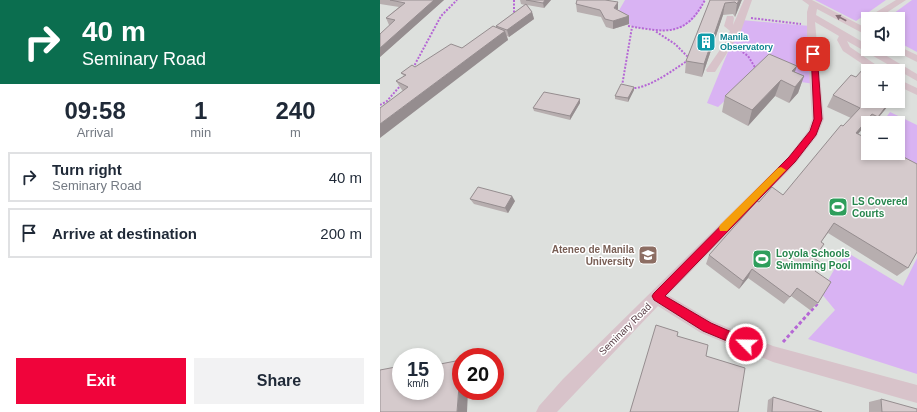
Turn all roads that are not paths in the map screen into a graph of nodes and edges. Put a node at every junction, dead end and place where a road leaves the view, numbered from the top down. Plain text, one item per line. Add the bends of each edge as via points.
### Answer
1 (748, 0) edge
2 (902, 0) edge
3 (811, 12) edge
4 (882, 12) edge
5 (730, 18) dead end
6 (861, 25) edge
7 (858, 27) junction
8 (861, 29) edge
9 (736, 31) junction
10 (844, 35) junction
11 (905, 53) edge
12 (917, 59) edge
13 (869, 64) edge
14 (711, 70) dead end
15 (917, 78) edge
16 (905, 86) edge
17 (917, 92) edge
18 (657, 296) junction
19 (917, 394) edge
20 (545, 412) edge

1 - 9 lane
2 - 4 lane
7 -> 3 lane
3 - 10 lane
3 - 18 lane, Seminary Road via 818,108 818,119 813,133 792,160
5 - 9 lane via 728,26
6 - 7 lane
7 - 8 lane
9 - 14 lane
10 - 13 lane via 842,40 846,49
10 - 15 lane
11 - 12 lane
16 - 17 lane
18 - 19 lane via 707,327 773,354
18 - 20 lane, Seminary Road

